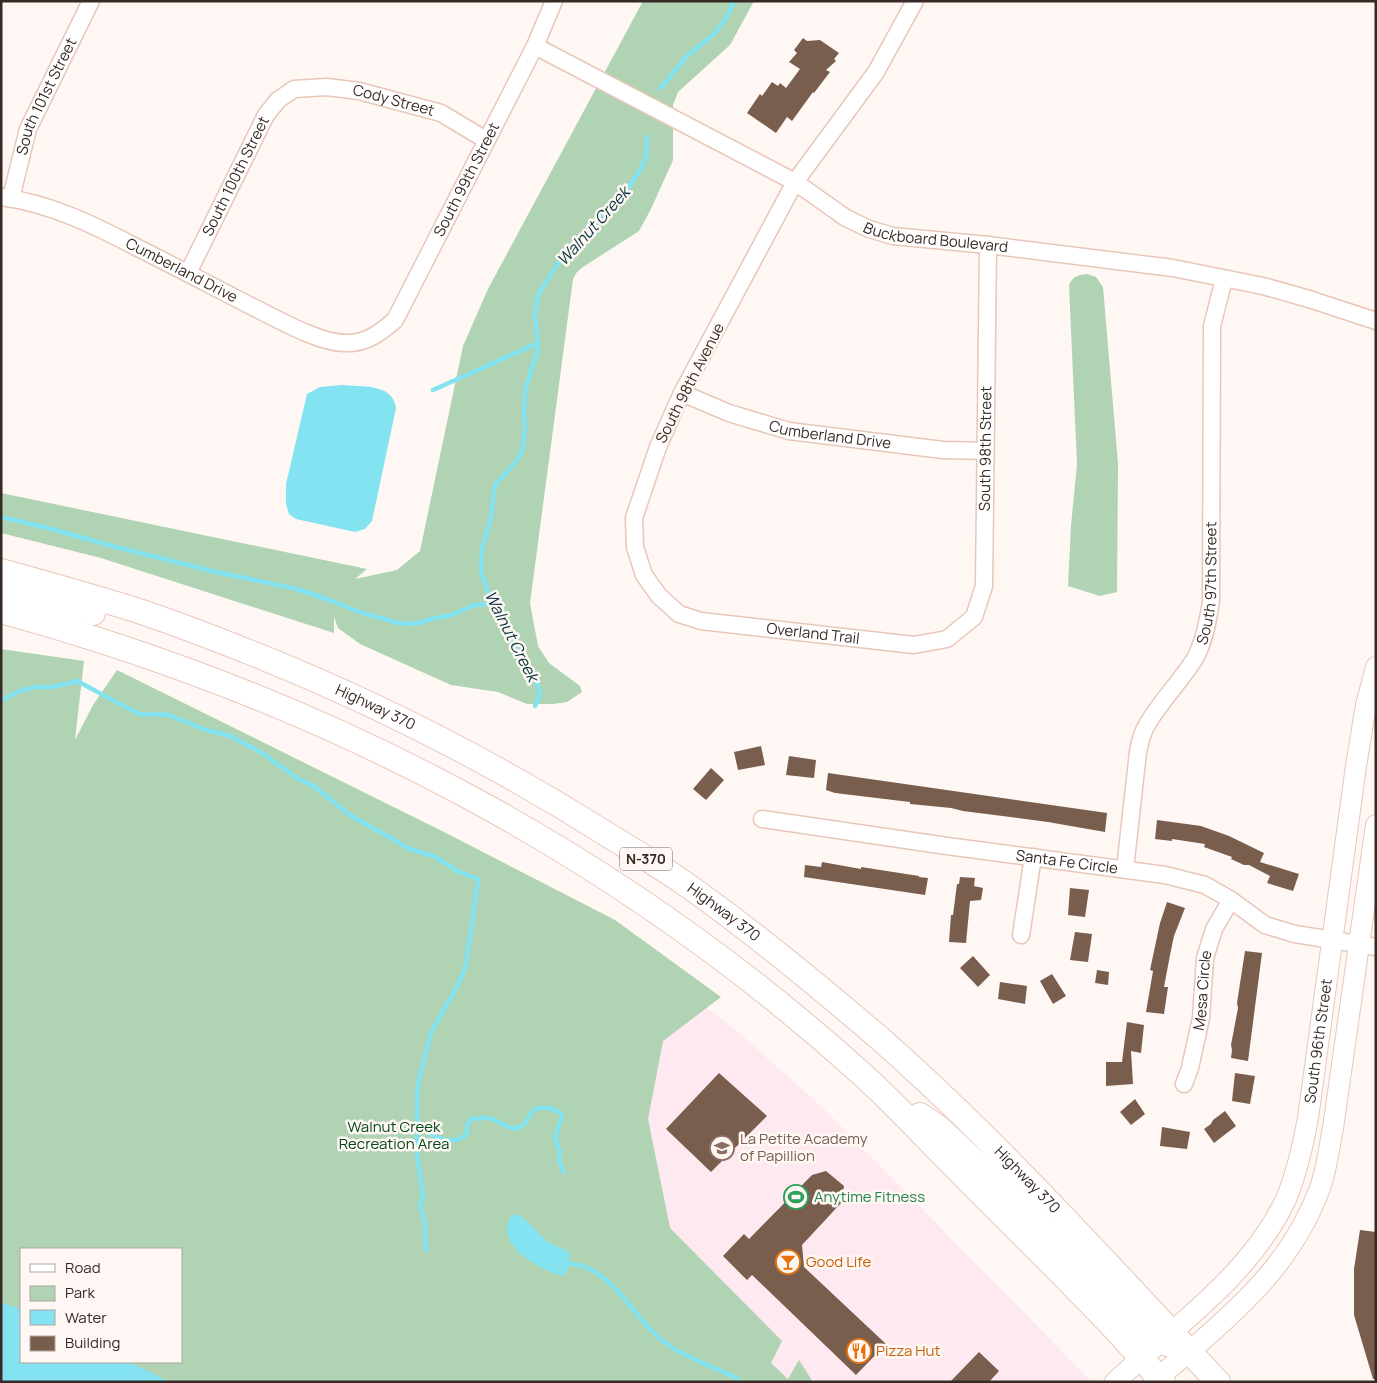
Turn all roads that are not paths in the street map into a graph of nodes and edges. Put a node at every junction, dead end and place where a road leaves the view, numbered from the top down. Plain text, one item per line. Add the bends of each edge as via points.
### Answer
1 (91, 1) edge
2 (554, 1) edge
3 (915, 1) edge
4 (535, 46) junction
5 (294, 89) joint
6 (486, 140) junction
7 (796, 182) junction
8 (6, 197) edge
9 (988, 245) junction
10 (188, 272) junction
11 (1224, 279) junction
12 (1376, 321) edge
13 (362, 342) joint
14 (682, 393) junction
15 (985, 451) junction
16 (1, 555) edge
17 (1, 571) edge
18 (1, 590) edge
19 (127, 607) junction
20 (1, 611) edge
21 (679, 614) joint
22 (174, 624) junction
23 (947, 639) joint
24 (1376, 666) edge
25 (762, 818) dead end
26 (1376, 825) edge
27 (1033, 857) junction
28 (1125, 869) junction
29 (1231, 900) junction
30 (1021, 935) dead end
31 (1332, 940) junction
32 (1367, 946) edge
33 (867, 1078) junction
34 (1184, 1084) dead end
35 (1166, 1337) junction
36 (1190, 1352) junction
37 (1140, 1358) junction
38 (1158, 1380) edge
39 (1115, 1382) edge
40 (1218, 1382) edge

1 - 8 street, South 101st Street via 28,129
2 - 4 street, South 99th Street
3 - 7 street, South 98th Avenue via 876,72
4 - 6 street, South 99th Street
4 - 7 street, Buckboard Boulevard
5 - 6 street, Cody Street via 327,86 402,101 441,113
5 - 10 street, South 100th Street via 278,100 266,115
6 - 13 street, South 99th Street via 395,320 379,334
7 - 9 street, Buckboard Boulevard via 846,218 869,229 893,236
7 - 14 street, South 98th Avenue
8 - 10 street, Cumberland Drive via 96,226
9 - 11 street, Buckboard Boulevard via 1173,268
9 - 15 street, South 98th Street
10 - 13 street, Cumberland Drive via 277,319 327,340
11 - 12 street, Buckboard Boulevard via 1263,286
11 - 28 street, South 97th Street via 1212,326 1209,618 1194,660 1147,723 1142,737
14 - 15 street, Cumberland Drive via 729,414 789,431 943,450
14 - 21 street, South 98th Avenue via 658,447 634,518 635,547 644,575 659,596
15 - 23 street, South 98th Street via 984,586 974,617
16 - 19 highway via 40,567
17 - 19 highway, Highway 370 / N-370
18 - 22 highway via 90,612
19 - 22 highway, Highway 370 / N-370
20 - 33 highway, N-370 via 88,636 222,683 308,718 446,784 543,837 658,912 762,990
21 - 23 street, Overland Trail via 701,621 914,645
22 - 35 highway, Highway 370 / N-370 via 292,669 490,763 683,883 877,1036 938,1092 1036,1187
24 - 31 main road, South 96th Street via 1356,766
25 - 27 street, Santa Fe Circle
26 - 32 main road, South 96th Street
27 - 28 street, Santa Fe Circle
27 - 30 street
28 - 29 street, Santa Fe Circle via 1205,885
29 - 31 street, Santa Fe Circle via 1265,925
29 - 34 street, Mesa Circle via 1214,929 1204,958 1201,1018
31 - 32 street, Santa Fe Circle
31 - 35 main road, South 96th Street via 1308,1118 1302,1150 1286,1199 1250,1256
32 - 36 main road, South 96th Street via 1320,1187 1297,1236 1268,1277
33 - 35 highway via 939,1128 992,1177 1142,1335
33 - 37 highway, N-370 via 1048,1260
35 - 36 highway
35 - 37 main road, South 96th Street
36 - 38 main road, South 96th Street
36 - 40 highway
37 - 38 highway, N-370
37 - 39 main road, South 96th Street

